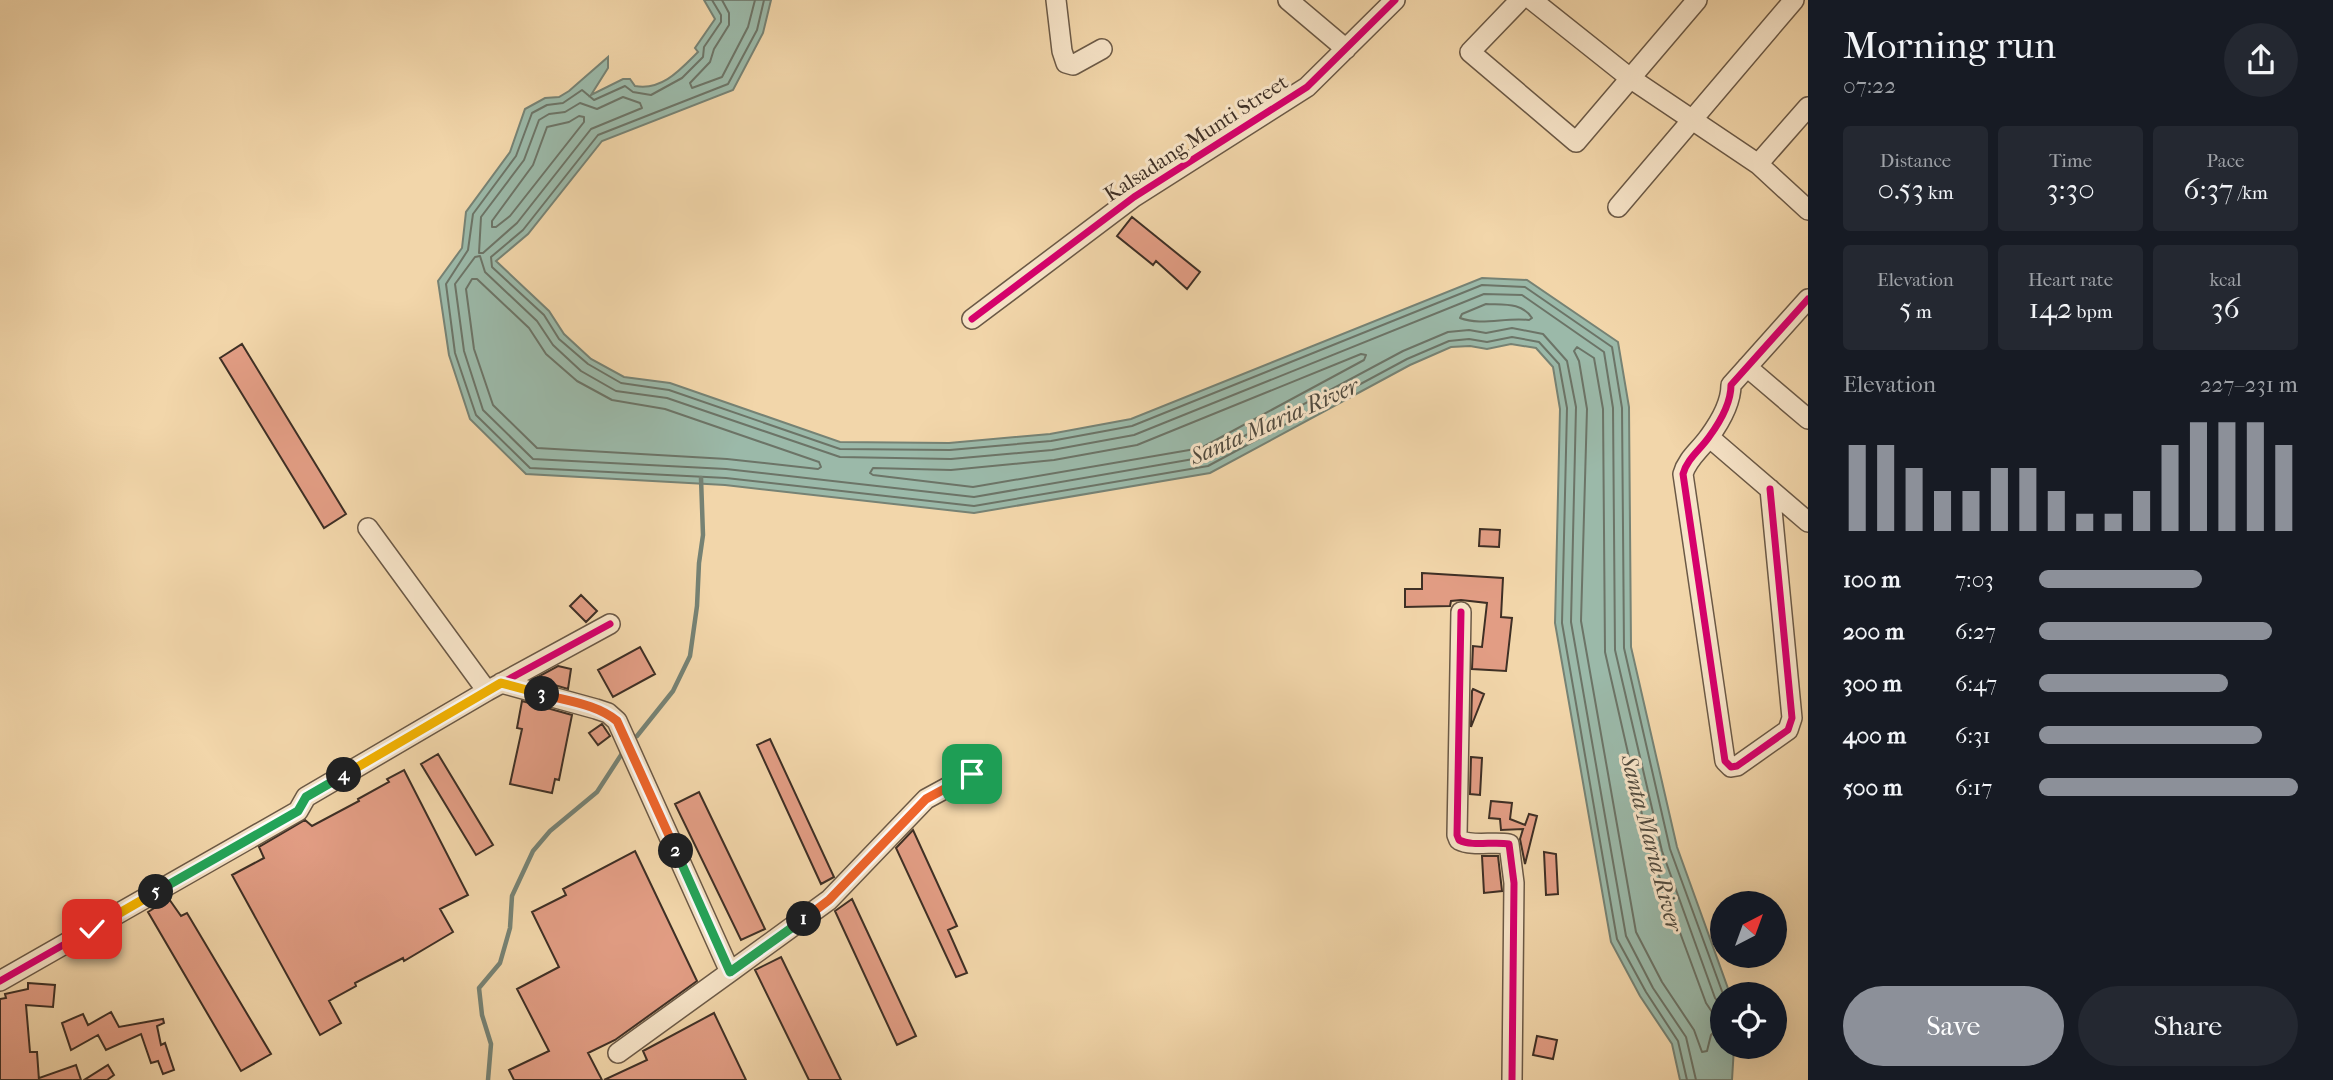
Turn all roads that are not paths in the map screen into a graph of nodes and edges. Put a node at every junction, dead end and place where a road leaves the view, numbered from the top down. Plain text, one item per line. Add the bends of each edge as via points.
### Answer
1 (1075, 0) edge
2 (1288, 0) edge
3 (1395, 0) edge
4 (1520, 0) edge
5 (1532, 0) edge
6 (1697, 0) edge
7 (1794, 0) edge
8 (1057, 6) edge
9 (1310, 7) edge
10 (1102, 49) dead end
11 (1346, 49) junction
12 (1630, 78) junction
13 (1807, 109) edge
14 (1692, 120) junction
15 (1758, 164) junction
16 (1618, 207) dead end
17 (1808, 210) edge
18 (1805, 310) edge
19 (972, 319) dead end
20 (1747, 367) junction
21 (1808, 419) edge
22 (1709, 437) junction
23 (1770, 489) junction
24 (1808, 523) edge
25 (368, 528) dead end
26 (1461, 612) dead end
27 (610, 624) dead end
28 (494, 687) junction
29 (972, 774) dead end
30 (730, 972) junction
31 (0, 981) edge
32 (618, 1053) dead end
33 (1512, 1080) edge

1 - 8 street
2 - 9 street
3 - 11 street, Kalsadang Munti Street
4 - 12 street via 1471,51 1576,142
5 - 12 street
6 - 12 street
7 - 14 street
8 - 10 street via 1066,63 1073,65
9 - 11 street
11 - 19 street, Kalsadang Munti Street via 1307,87 1134,197
12 - 14 street
13 - 15 street
14 - 15 street
14 - 16 street
15 - 17 street
18 - 20 street
20 - 21 street
20 - 22 street via 1731,384 1731,397
22 - 23 street
22 - 23 street via 1683,474 1725,761 1731,768 1791,725
23 - 24 street
25 - 28 street
26 - 33 street via 1457,835 1464,843 1509,844 1514,883
27 - 28 street
28 - 30 street via 596,709 617,721
28 - 31 street via 306,797 298,811
29 - 30 street via 926,799 829,900
30 - 32 street

